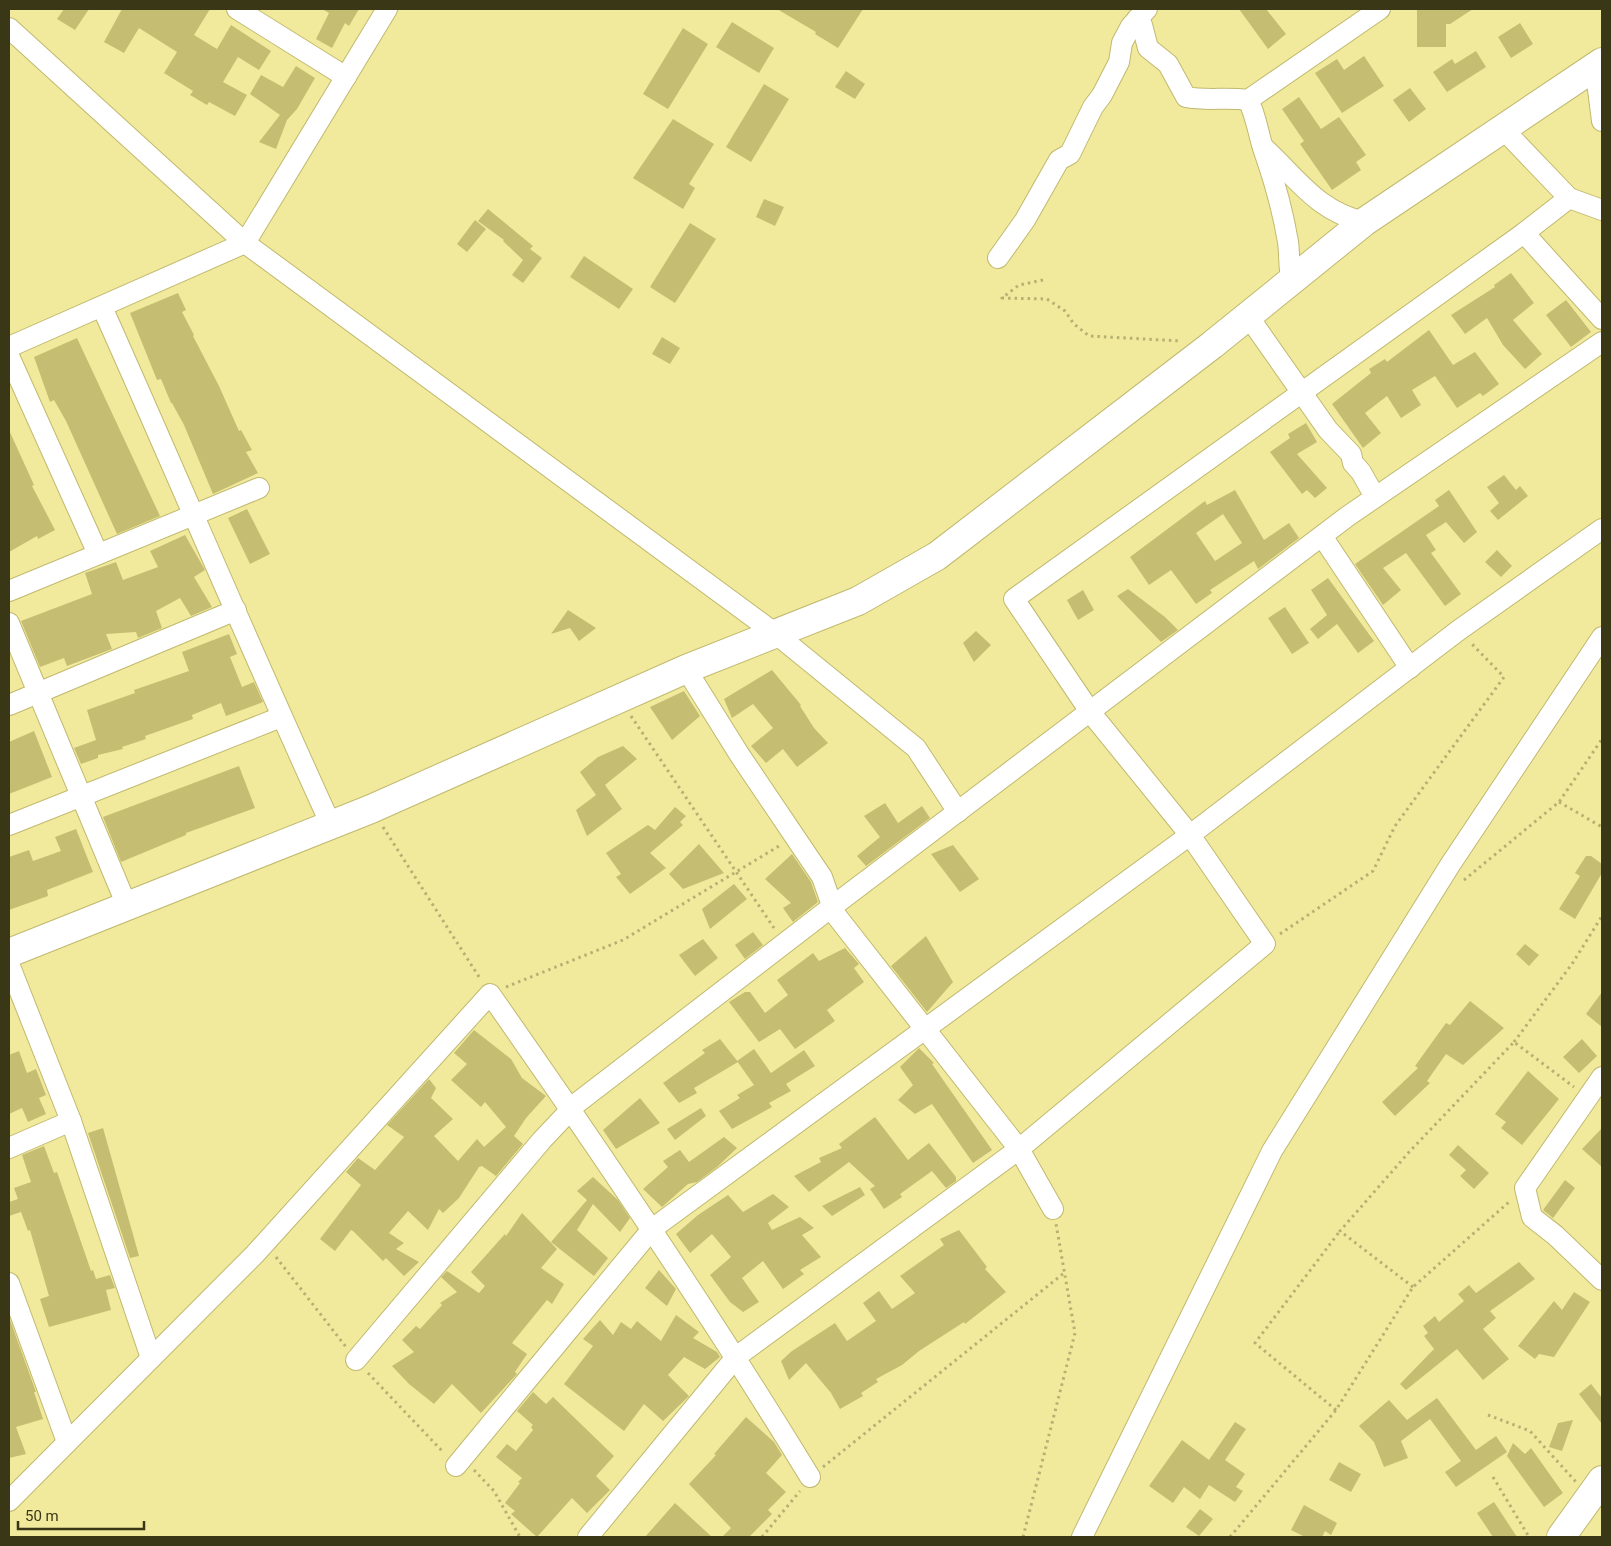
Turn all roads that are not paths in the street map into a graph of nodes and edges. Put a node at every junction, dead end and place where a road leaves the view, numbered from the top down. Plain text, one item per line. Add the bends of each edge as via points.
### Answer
1 (236, 9) edge
2 (388, 9) edge
3 (1380, 9) edge
4 (1142, 14) edge
5 (9, 28) edge
6 (1599, 64) edge
7 (346, 77) junction
8 (1248, 100) junction
9 (1602, 121) edge
10 (1503, 129) junction
11 (1263, 147) junction
12 (1569, 198) junction
13 (1602, 210) edge
14 (1364, 222) junction
15 (1524, 233) junction
16 (245, 243) junction
17 (998, 258) dead end
18 (1292, 280) junction
19 (102, 307) junction
20 (1248, 316) junction
21 (1602, 319) edge
22 (1602, 342) edge
23 (9, 347) edge
24 (9, 356) edge
25 (1302, 392) junction
26 (259, 488) dead end
27 (1375, 497) junction
28 (194, 514) junction
29 (1602, 529) edge
30 (1322, 536) junction
31 (98, 554) junction
32 (9, 591) edge
33 (236, 610) junction
34 (9, 623) edge
35 (776, 634) junction
36 (1602, 637) edge
37 (1410, 668) junction
38 (686, 669) junction
39 (38, 692) junction
40 (9, 704) edge
41 (1091, 713) junction
42 (281, 717) junction
43 (82, 797) junction
44 (958, 812) junction
45 (331, 824) junction
46 (9, 825) edge
47 (1190, 835) junction
48 (127, 906) junction
49 (833, 906) junction
50 (9, 953) edge
51 (9, 964) edge
52 (924, 1028) junction
53 (1602, 1077) edge
54 (571, 1109) junction
55 (71, 1122) junction
56 (9, 1148) edge
57 (1019, 1149) junction
58 (1053, 1209) road end
59 (652, 1229) junction
60 (1602, 1280) edge
61 (9, 1283) edge
62 (736, 1357) junction
63 (151, 1358) junction
64 (356, 1360) road end
65 (67, 1442) junction
66 (456, 1466) road end
67 (810, 1477) road end
68 (1598, 1494) edge
69 (9, 1500) edge
70 (588, 1537) edge
71 (1082, 1537) edge
72 (1561, 1537) edge
73 (1580, 1537) edge

1 - 7 street
2 - 7 street
3 - 8 street
4 - 8 street via 1148,48 1168,64 1186,97
4 - 17 street via 1122,43 1119,62 1070,154 1059,160 1025,220
5 - 16 street
6 - 9 street
6 - 10 street
7 - 16 street
8 - 11 street via 1256,115
10 - 12 street
10 - 14 street
11 - 14 street via 1315,200 1340,215
11 - 18 street via 1280,202
12 - 13 street
12 - 15 street
14 - 18 street
15 - 21 street
15 - 25 street
16 - 19 street
16 - 35 street
18 - 20 street
19 - 23 street
19 - 28 street
20 - 25 street
20 - 35 street via 937,556 858,601
22 - 27 street
24 - 31 street
25 - 27 street via 1328,430 1351,454 1353,463
25 - 41 street via 1014,599
26 - 28 street
27 - 30 street
28 - 31 street
28 - 33 street
29 - 37 street
30 - 37 street
30 - 41 street
31 - 32 street
33 - 39 street
33 - 42 street
34 - 39 street
35 - 38 street
35 - 44 street via 916,748
36 - 71 street via 1450,865 1272,1151
37 - 47 street
38 - 45 street
38 - 49 street via 822,877
39 - 40 street
39 - 43 street
41 - 44 street
41 - 47 street
42 - 43 street
42 - 45 street
43 - 46 street
43 - 48 street
44 - 49 street
45 - 48 street
47 - 52 street
47 - 57 street via 1265,944
48 - 50 street
49 - 52 street via 835,914
49 - 54 street
51 - 55 street
52 - 57 street
52 - 59 street
53 - 60 street via 1525,1188 1532,1217
54 - 59 street
54 - 63 street via 490,994 265,1242
54 - 64 street
55 - 56 street
55 - 63 street
57 - 58 street
57 - 62 street
59 - 62 street
59 - 66 street
61 - 65 street
62 - 67 street
62 - 70 street
63 - 65 street
65 - 69 street
68 - 72 street
68 - 73 street

